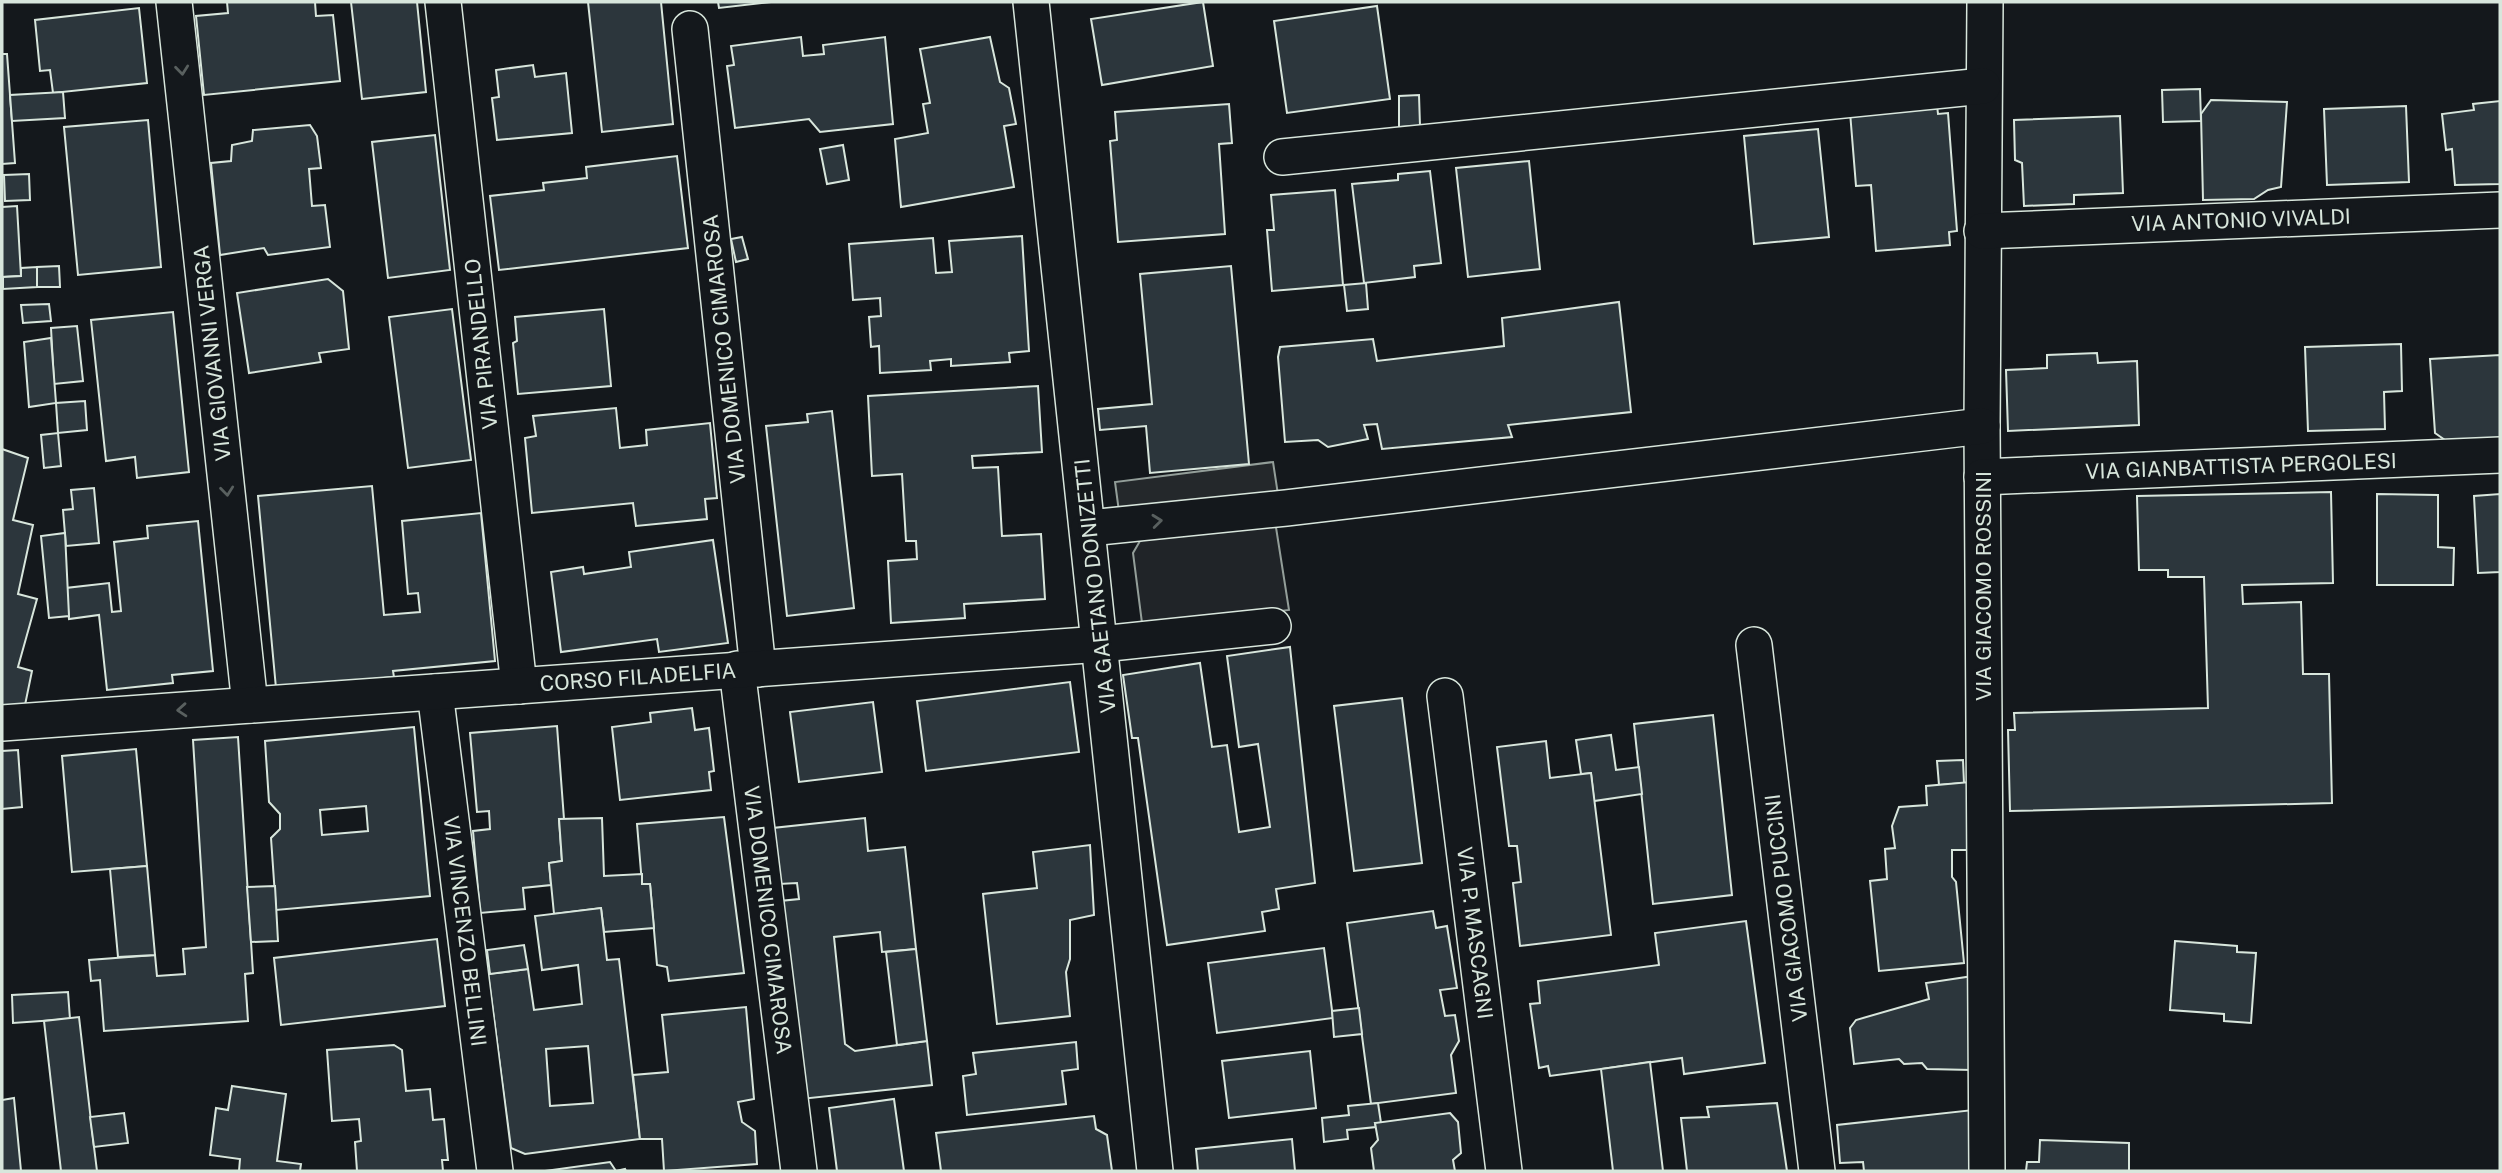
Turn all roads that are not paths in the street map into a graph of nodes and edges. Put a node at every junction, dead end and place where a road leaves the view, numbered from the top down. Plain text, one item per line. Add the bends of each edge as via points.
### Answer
1 (174, 2) edge
2 (443, 2) edge
3 (1031, 2) edge
4 (1984, 2) edge
5 (690, 29) dead end
6 (1983, 86) junction
7 (1282, 157) dead end
8 (2500, 210) edge
9 (1982, 230) junction
10 (1982, 426) junction
11 (2500, 455) edge
12 (1982, 477) junction
13 (1089, 528) junction
14 (1273, 626) dead end
15 (1101, 644) junction
16 (1754, 645) dead end
17 (748, 669) junction
18 (519, 686) junction
19 (435, 692) junction
20 (1445, 696) dead end
21 (250, 705) junction
22 (2, 723) edge
23 (495, 1171) edge
24 (799, 1171) edge
25 (1155, 1171) edge
26 (1504, 1171) edge
27 (1817, 1171) edge
28 (1987, 1171) edge

1 -> 21 street, VIA GIOVANNI VERGA
2 - 18 street, VIA PIRANDELLO
3 - 13 street, VIA GAETANO DONIZETTI
4 - 6 street, VIA GIACOMO ROSSINI
5 - 17 street, VIA DOMENICO CIMAROSA
6 - 7 street
6 - 9 street, VIA GIACOMO ROSSINI
8 - 9 street, VIA ANTONIO VIVALDI
9 - 10 street, VIA GIACOMO ROSSINI
10 - 12 street, VIA GIACOMO ROSSINI
13 -> 10 street
11 - 12 street, VIA GIANBATTISTA PERGOLESI
12 - 28 street, VIA GIACOMO ROSSINI
13 - 15 street, VIA GAETANO DONIZETTI
14 - 15 street, CORSO FILADELFIA
15 - 17 street, CORSO FILADELFIA
15 - 25 street, VIA GAETANO DONIZETTI
16 - 27 street, VIA GIACOMO PUCCINI
17 - 18 street, CORSO FILADELFIA
17 - 24 street, VIA DOMENICO CIMAROSA
18 - 19 street, CORSO FILADELFIA
19 - 21 street, CORSO FILADELFIA
19 - 23 street, VIA VINCENZO BELLINI
20 - 26 street, VIA P. MASCAGNI
21 -> 22 street, CORSO FILADELFIA

